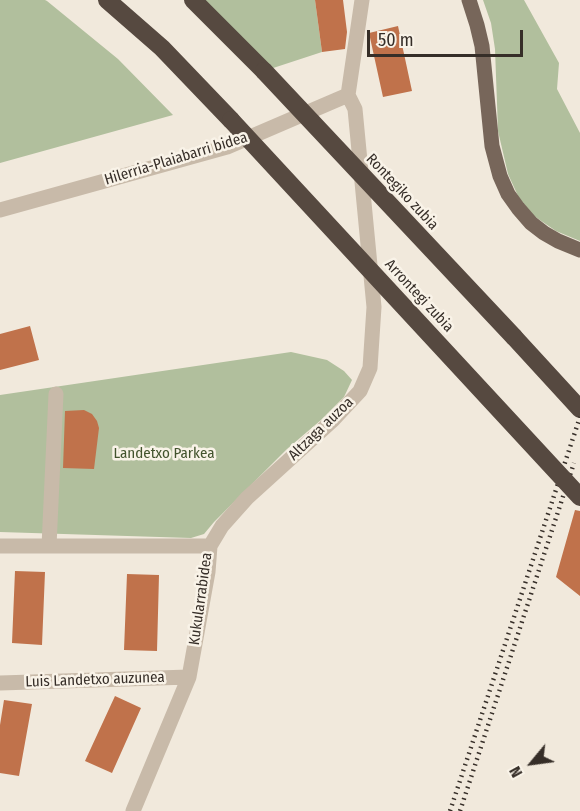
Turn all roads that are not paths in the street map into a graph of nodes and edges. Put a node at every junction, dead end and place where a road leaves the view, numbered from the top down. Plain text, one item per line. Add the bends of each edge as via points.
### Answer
1 (107, 0) edge
2 (193, 0) edge
3 (362, 0) edge
4 (469, 0) edge
5 (348, 95) junction
6 (0, 210) edge
7 (580, 250) edge
8 (56, 394) dead end
9 (580, 409) edge
10 (580, 497) edge
11 (0, 546) edge
12 (49, 546) junction
13 (210, 546) junction
14 (189, 677) junction
15 (0, 683) edge
16 (133, 811) edge

1 - 10 highway, Arrontegi zubia, bridge via 162,48 231,120
2 - 9 highway, Rontegiko zubia, bridge
3 - 5 street, Altzaga auzoa
4 - 7 main road via 482,46 492,146 500,176 531,223
5 - 6 street, Hilerria-Plaiabarri bidea via 227,147
5 - 13 street, Altzaga auzoa via 356,109 374,308 370,368 360,391 247,498
8 - 12 street
11 - 12 street, Kukularrabidea
12 - 13 street, Kukularrabidea
13 - 14 street, Kukularrabidea
14 - 15 street, Luis Landetxo auzunea
14 - 16 street, Kukularrabidea

